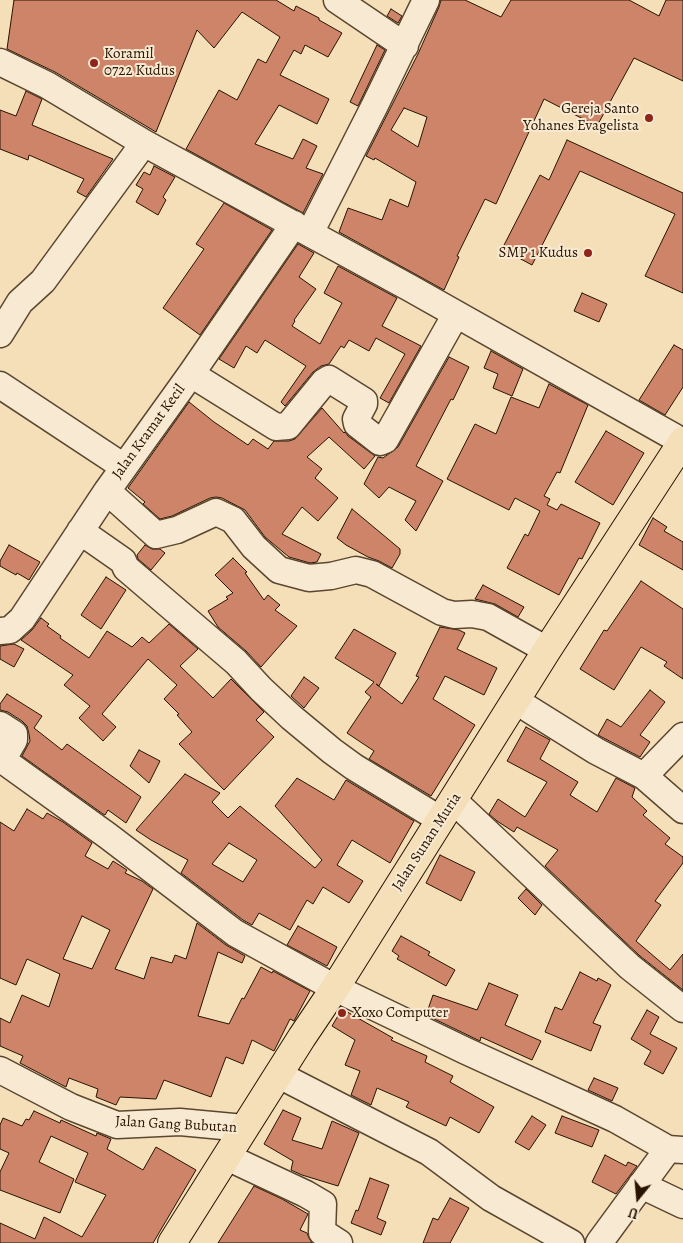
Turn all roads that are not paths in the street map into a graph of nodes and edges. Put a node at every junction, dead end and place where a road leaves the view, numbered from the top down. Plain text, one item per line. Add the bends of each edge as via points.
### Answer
1 (337, 0) edge
2 (426, 0) edge
3 (404, 46) junction
4 (0, 62) edge
5 (144, 143) junction
6 (302, 228) junction
7 (456, 314) junction
8 (0, 334) edge
9 (191, 374) junction
10 (0, 385) edge
11 (683, 441) edge
12 (124, 467) junction
13 (107, 491) junction
14 (80, 530) junction
15 (0, 631) edge
16 (547, 650) junction
17 (516, 701) junction
18 (0, 724) edge
19 (683, 736) edge
20 (644, 776) junction
21 (448, 810) junction
22 (683, 810) edge
23 (335, 988) junction
24 (683, 1009) edge
25 (0, 1070) edge
26 (279, 1075) junction
27 (244, 1128) junction
28 (675, 1150) edge
29 (227, 1157) junction
30 (641, 1185) junction
31 (683, 1205) edge
32 (172, 1243) edge
33 (339, 1243) edge
34 (571, 1243) edge
35 (599, 1243) edge

1 - 3 street
2 - 3 street, Jalan Kramat Kecil
3 - 6 street, Jalan Kramat Kecil
4 - 5 street via 47,85
5 - 6 street
5 - 8 street via 43,281 20,302
6 - 7 street
6 - 9 street, Jalan Kramat Kecil
7 - 9 street via 385,440 380,442 357,424 364,401 329,379 288,426 276,427
7 - 11 street
9 - 12 street, Jalan Kramat Kecil
10 - 12 street
11 - 16 main road, Jalan Sunan Muria
12 - 13 street, Jalan Kramat Kecil
13 - 14 street, Jalan Kramat Kecil
13 - 16 street via 156,535 177,530 216,512 232,520 278,570 309,578 356,570 372,574 442,612 488,617
14 - 15 street, Jalan Kramat Kecil via 22,619 10,630
14 - 21 street via 123,561 126,568 236,662 291,717 337,755 354,767
16 - 17 main road, Jalan Sunan Muria
17 - 20 street via 596,751
17 - 21 main road, Jalan Sunan Muria
18 - 23 street via 14,734 4,757 8,764 235,934
19 - 20 street
20 - 22 street
21 - 23 main road, Jalan Sunan Muria
21 - 24 street
23 - 26 main road, Jalan Sunan Muria
23 - 28 street
25 - 27 street, Jalan Gang Bubutan via 71,1107 116,1125 180,1122
26 - 27 main road, Jalan Sunan Muria
26 - 34 street via 429,1152 491,1198
27 - 29 main road, Jalan Sunan Muria
28 - 30 street
29 - 32 main road, Jalan Sunan Muria
29 - 33 street via 323,1204 322,1232
30 - 31 street
30 - 35 street

